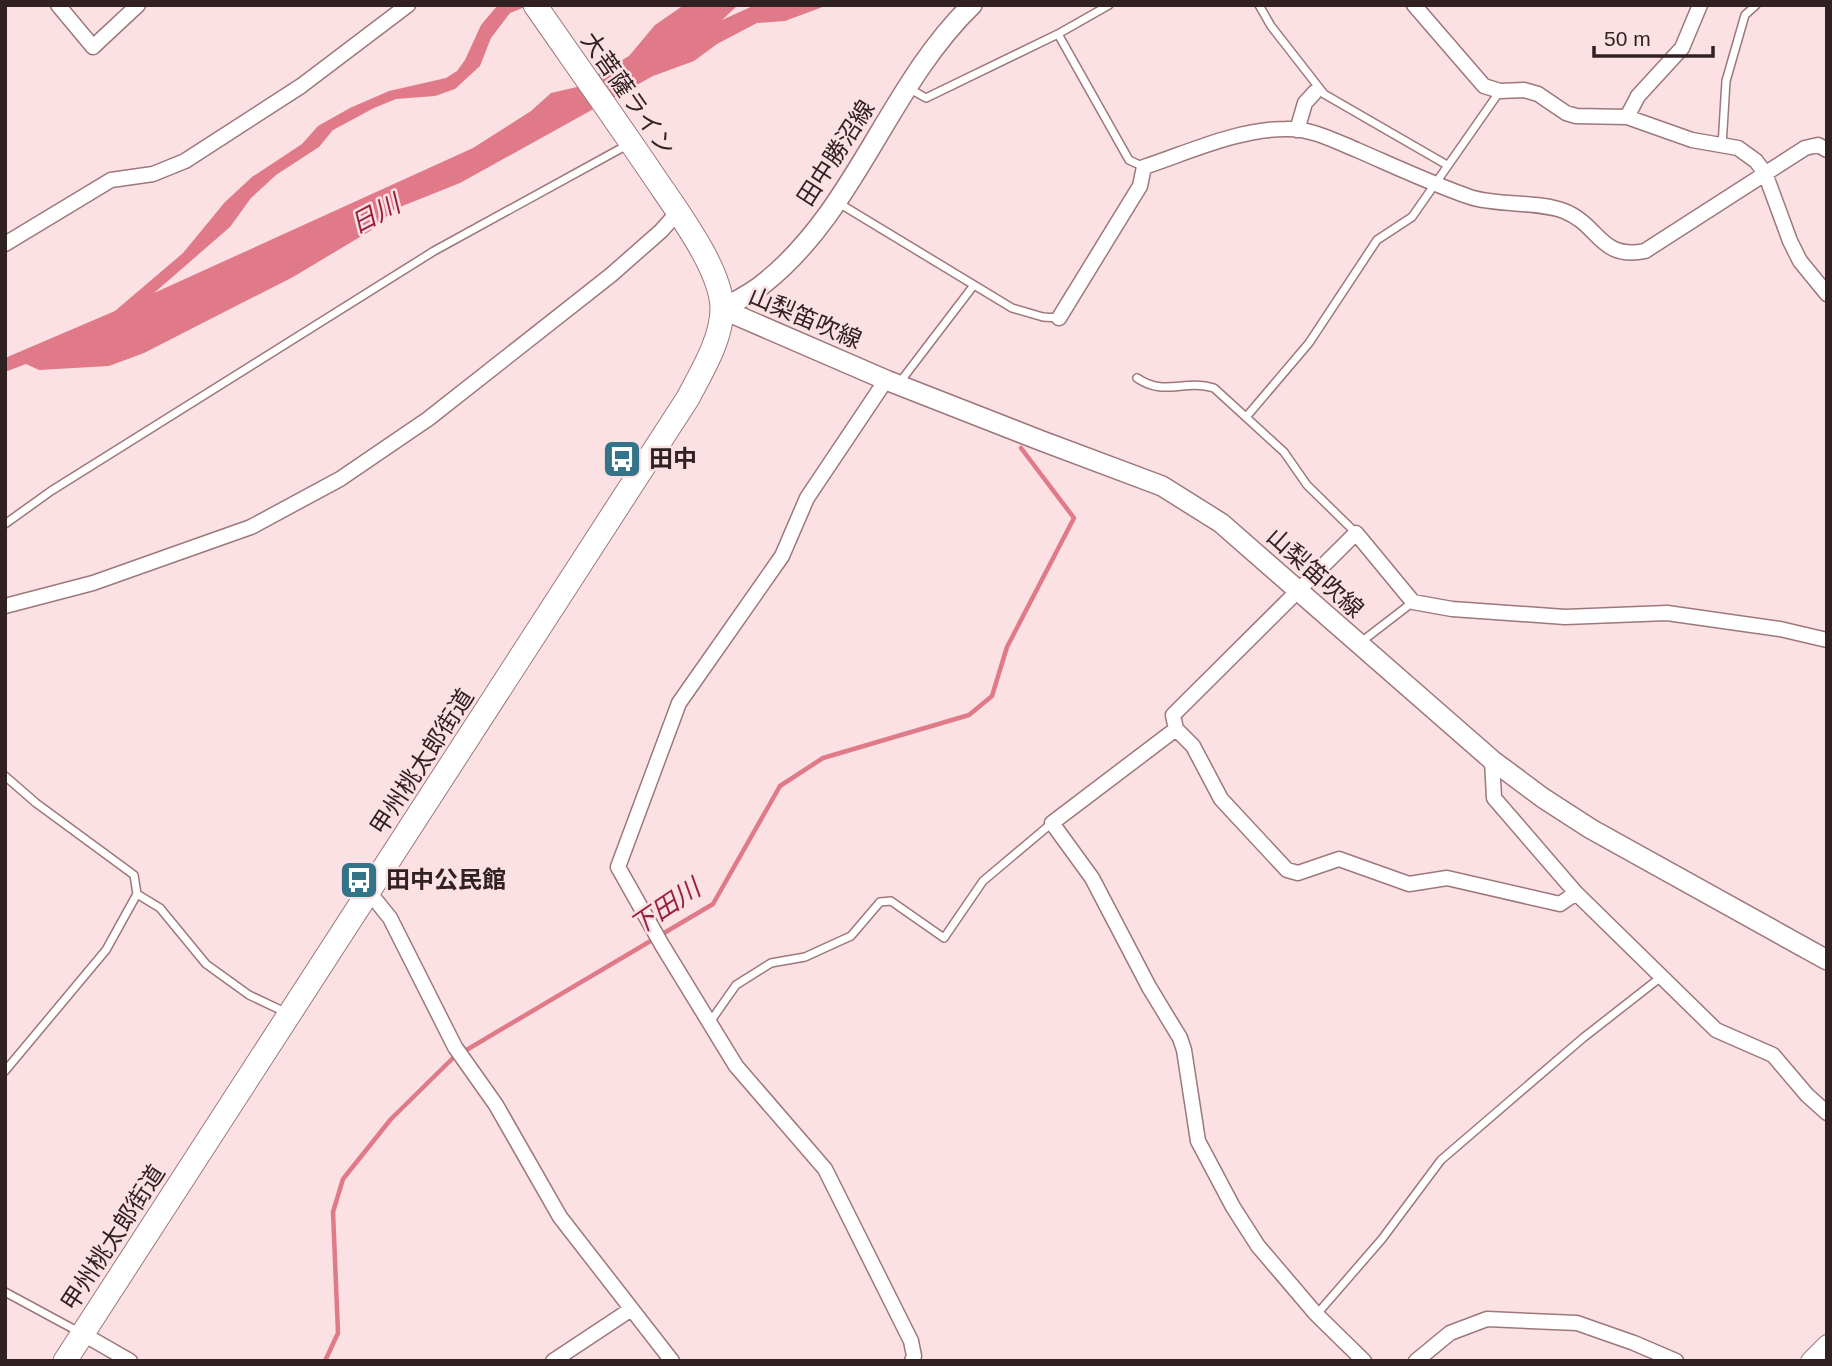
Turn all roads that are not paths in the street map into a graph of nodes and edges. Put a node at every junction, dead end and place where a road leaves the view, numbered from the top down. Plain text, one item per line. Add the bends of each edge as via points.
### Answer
1 (58, 5) edge
2 (138, 5) edge
3 (408, 5) edge
4 (535, 5) edge
5 (972, 5) edge
6 (1109, 5) edge
7 (1259, 5) edge
8 (1415, 5) edge
9 (1700, 5) edge
10 (1756, 5) edge
11 (1058, 34) junction
12 (909, 88) junction
13 (1318, 90) junction
14 (1500, 91) junction
15 (1627, 117) junction
16 (1297, 130) junction
17 (631, 143) junction
18 (1722, 146) junction
19 (1827, 150) edge
20 (1447, 165) junction
21 (1143, 167) junction
22 (1765, 173) junction
23 (1434, 183) junction
24 (836, 202) junction
25 (678, 212) junction
26 (5, 244) edge
27 (974, 285) junction
28 (1827, 295) edge
29 (722, 309) junction
30 (1059, 318) joint
31 (1138, 378) dead end
32 (892, 382) junction
33 (1247, 416) junction
34 (5, 523) edge
35 (1356, 533) junction
36 (1299, 591) junction
37 (1413, 602) junction
38 (5, 606) edge
39 (1827, 640) edge
40 (1359, 644) junction
41 (1176, 729) junction
42 (1492, 760) junction
43 (5, 776) edge
44 (1052, 823) junction
45 (369, 892) junction
46 (137, 894) junction
47 (1576, 894) junction
48 (1827, 960) edge
49 (1661, 977) junction
50 (289, 1014) junction
51 (710, 1022) junction
52 (5, 1071) edge
53 (1827, 1112) edge
54 (5, 1292) edge
55 (630, 1310) junction
56 (1316, 1314) junction
57 (83, 1334) junction
58 (1827, 1344) edge
59 (65, 1361) edge
60 (130, 1361) edge
61 (553, 1361) edge
62 (673, 1361) edge
63 (912, 1361) edge
64 (1364, 1361) edge
65 (1416, 1361) edge
66 (1676, 1361) edge
67 (1810, 1361) edge

1 - 2 street via 93,47
3 - 26 street via 302,86 185,161 153,174 111,180
4 - 17 highway, 大菩薩ライン
5 - 12 main road, 田中勝沼線
6 - 11 lane
7 - 13 lane
8 - 14 street via 1484,86
9 - 15 street via 1682,48 1638,96
10 - 18 lane via 1745,15 1726,81
11 - 12 lane via 926,98
11 - 21 lane via 1129,160
12 - 24 main road, 田中勝沼線
13 - 16 street via 1301,112
13 - 20 lane
14 - 15 street via 1538,94 1576,116
14 - 20 lane
15 - 18 street
16 - 21 street via 1255,131
16 - 23 street via 1318,134
17 - 25 highway, 大菩薩ライン
17 - 34 lane via 434,251
18 - 22 street via 1738,148
19 - 22 street via 1818,145 1804,148
20 - 23 lane
21 - 30 street via 1140,186
22 - 23 street via 1645,251 1631,253 1606,245 1580,219 1563,210 1473,198
22 - 28 street via 1800,261
23 - 33 lane via 1412,217 1377,240 1309,343
24 - 27 lane
24 - 29 main road, 田中勝沼線 via 783,267
25 - 29 highway, 甲州桃太郎街道 via 706,258
25 - 38 street via 611,275 428,419 340,479 251,527 93,583
27 - 30 lane via 1012,308
27 - 32 lane
29 - 32 main road, 山梨笛吹線
29 - 45 highway, 甲州桃太郎街道 via 717,337 688,398
31 - 33 lane via 1160,388 1199,383 1214,388
32 - 36 main road, 山梨笛吹線 via 1162,486 1221,523
32 - 51 street via 807,498 782,556 679,703 618,867
33 - 35 lane
35 - 36 street
35 - 37 street
36 - 40 main road, 山梨笛吹線
36 - 41 street via 1173,715
37 - 39 street via 1565,617 1667,613
37 - 40 lane
40 - 42 main road, 山梨笛吹線
41 - 44 street
41 - 47 street via 1193,746 1221,799 1287,870 1298,873 1339,859 1409,884 1447,878 1560,904
42 - 47 street via 1494,799
42 - 48 main road, 山梨笛吹線 via 1591,829
43 - 46 lane via 134,875
44 - 51 lane via 983,881 944,937 891,901 880,902 851,936 805,957 771,963 736,985
44 - 56 street via 1092,878 1180,1038 1198,1141 1233,1207 1258,1246
45 - 50 highway, 甲州桃太郎街道
45 - 55 street via 390,918 455,1047 496,1105 560,1217
46 - 50 lane via 160,908 206,964 249,995
46 - 52 lane via 106,950
47 - 49 street
49 - 53 street via 1716,1030 1773,1055
49 - 56 lane via 1441,1160 1382,1239
50 - 57 highway, 甲州桃太郎街道
51 - 63 street via 736,1066 825,1169 911,1340
54 - 57 lane
55 - 61 street
55 - 62 street
56 - 64 street
57 - 59 highway, 甲州桃太郎街道
57 - 60 street
58 - 67 street
65 - 66 street via 1450,1333 1487,1319 1577,1323

